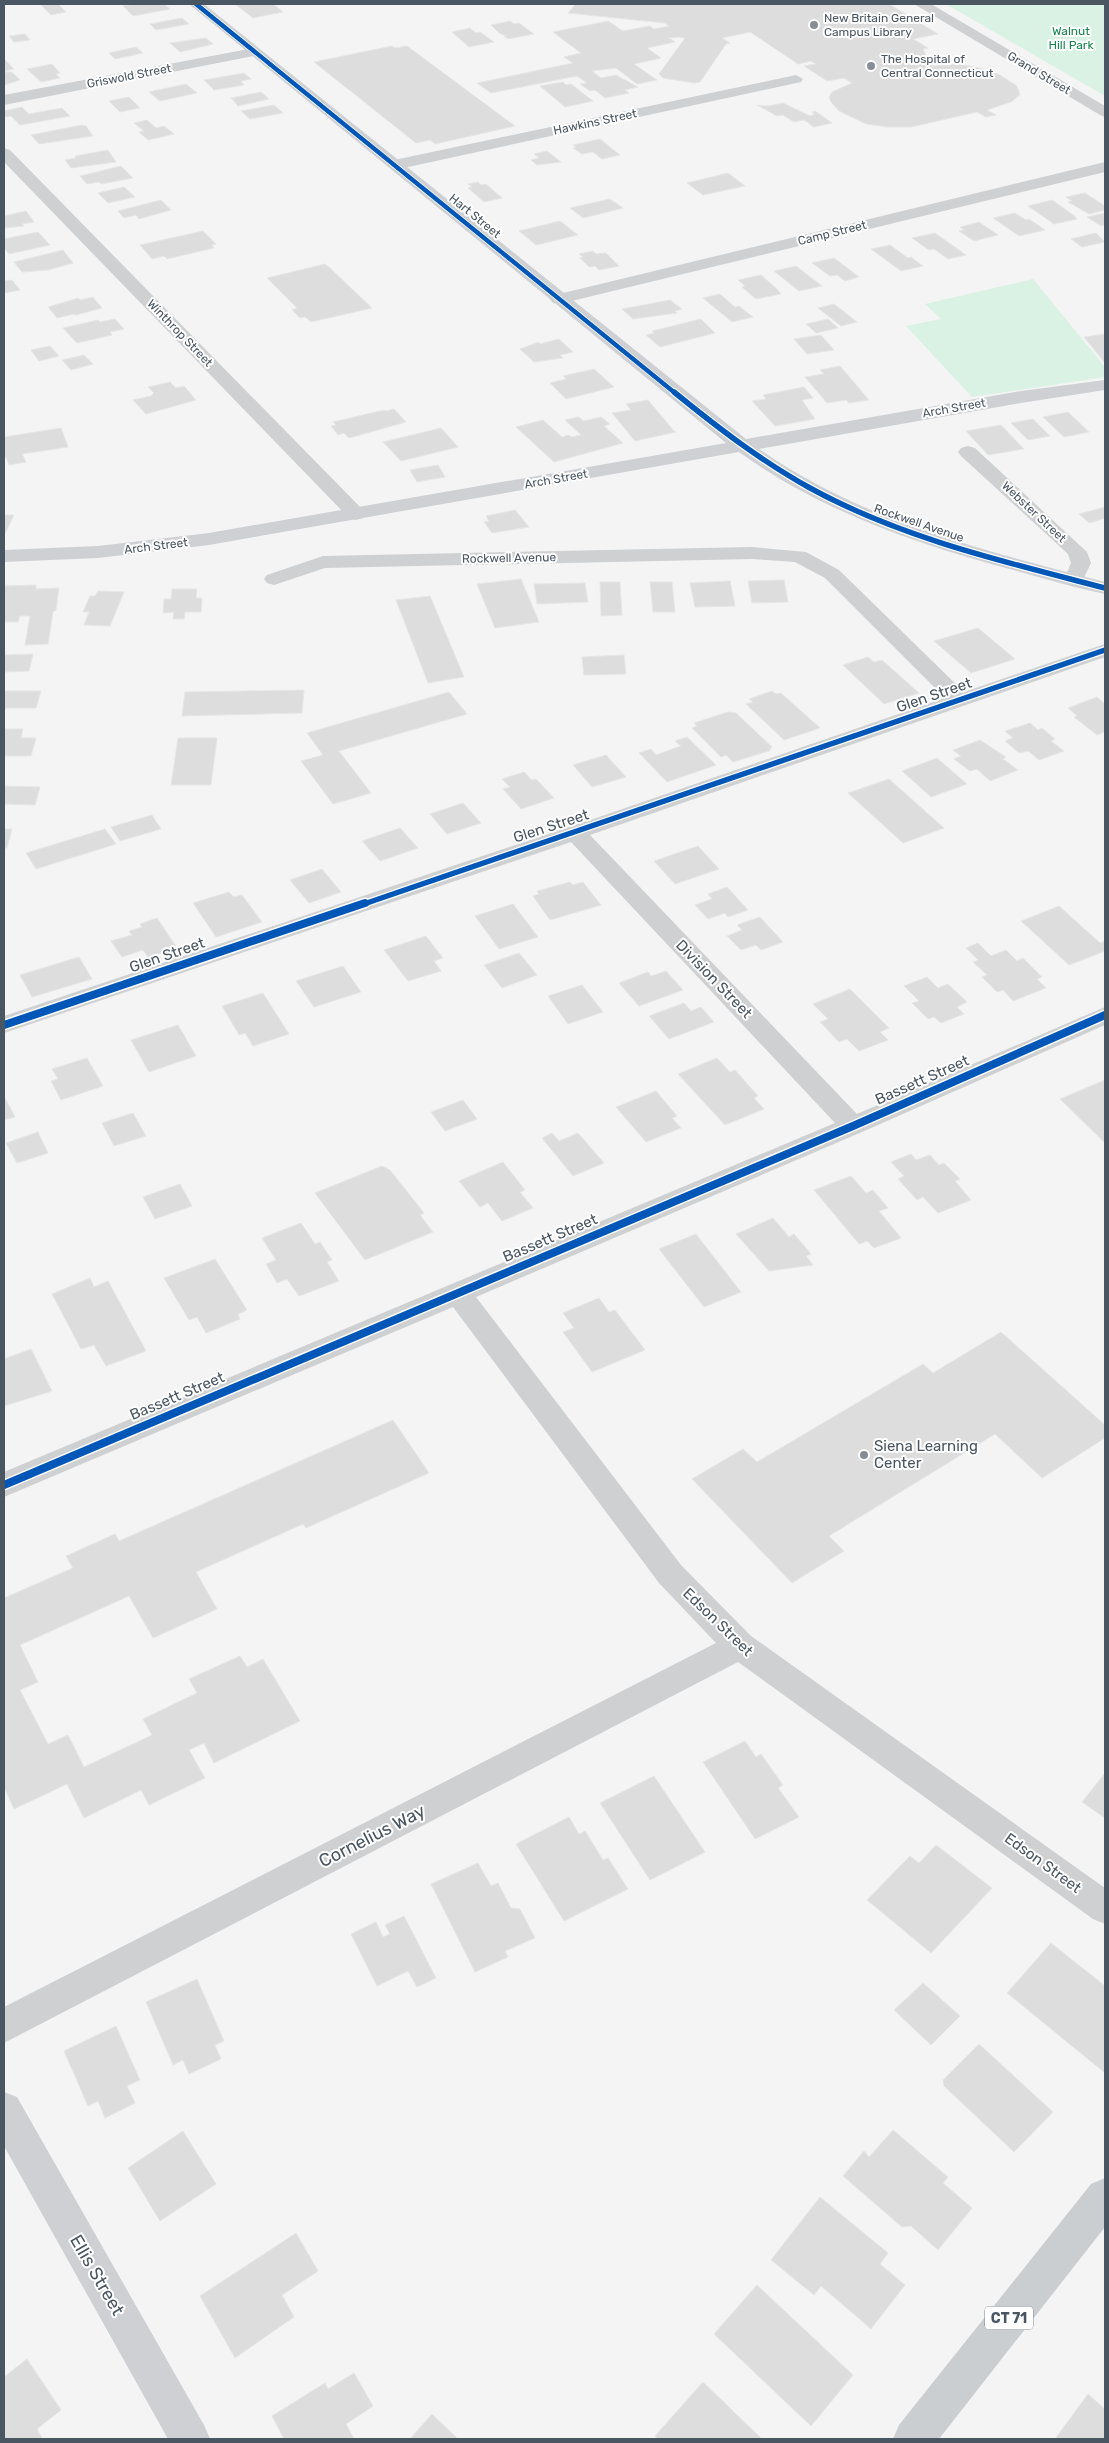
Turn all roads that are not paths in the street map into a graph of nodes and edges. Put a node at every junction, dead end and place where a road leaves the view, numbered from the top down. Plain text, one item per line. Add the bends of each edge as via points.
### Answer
1 (196, 4) edge
2 (921, 4) edge
3 (254, 52) junction
4 (796, 79) dead end
5 (4, 100) edge
6 (1105, 112) edge
7 (4, 153) edge
8 (394, 165) junction
9 (1105, 167) edge
10 (558, 299) junction
11 (1105, 385) edge
12 (740, 446) junction
13 (968, 452) dead end
14 (356, 514) junction
15 (4, 556) edge
16 (274, 579) dead end
17 (1074, 580) junction
18 (1105, 588) edge
19 (1105, 650) edge
20 (960, 700) junction
21 (574, 833) junction
22 (1105, 1015) edge
23 (4, 1025) edge
24 (853, 1126) junction
25 (456, 1292) junction
26 (4, 1485) edge
27 (740, 1646) junction
28 (1105, 1908) edge
29 (4, 2026) edge
30 (4, 2110) edge
31 (1105, 2197) edge
32 (190, 2439) edge
33 (913, 2439) edge

1 - 3 street, Hart Street
2 - 6 street, Grand Street
3 - 5 street, Griswold Street
3 - 8 street, Hart Street
4 - 8 street, Hawkins Street
7 - 14 street, Winthrop Street
8 - 10 street, Hart Street
9 - 10 street, Camp Street
10 - 12 street, Hart Street
11 - 12 street, Arch Street
12 - 14 street, Arch Street
12 - 17 street, Rockwell Avenue via 807,488 888,525 966,552
13 - 17 street, Webster Street via 1078,553 1081,563
14 - 15 street, Arch Street via 145,548
16 - 20 street, Rockwell Avenue via 323,562 742,553 799,556 832,574
17 - 18 street, Rockwell Avenue
19 - 20 street, Glen Street
20 - 21 street, Glen Street
21 - 23 street, Glen Street
21 - 24 street, Division Street
22 - 24 street, Bassett Street
24 - 25 street, Bassett Street
25 - 26 street, Bassett Street
25 - 27 street, Edson Street via 670,1574
27 - 28 street, Edson Street
27 - 29 street, Cornelius Way
30 - 32 street, Ellis Street
31 - 33 main road, CT 71

